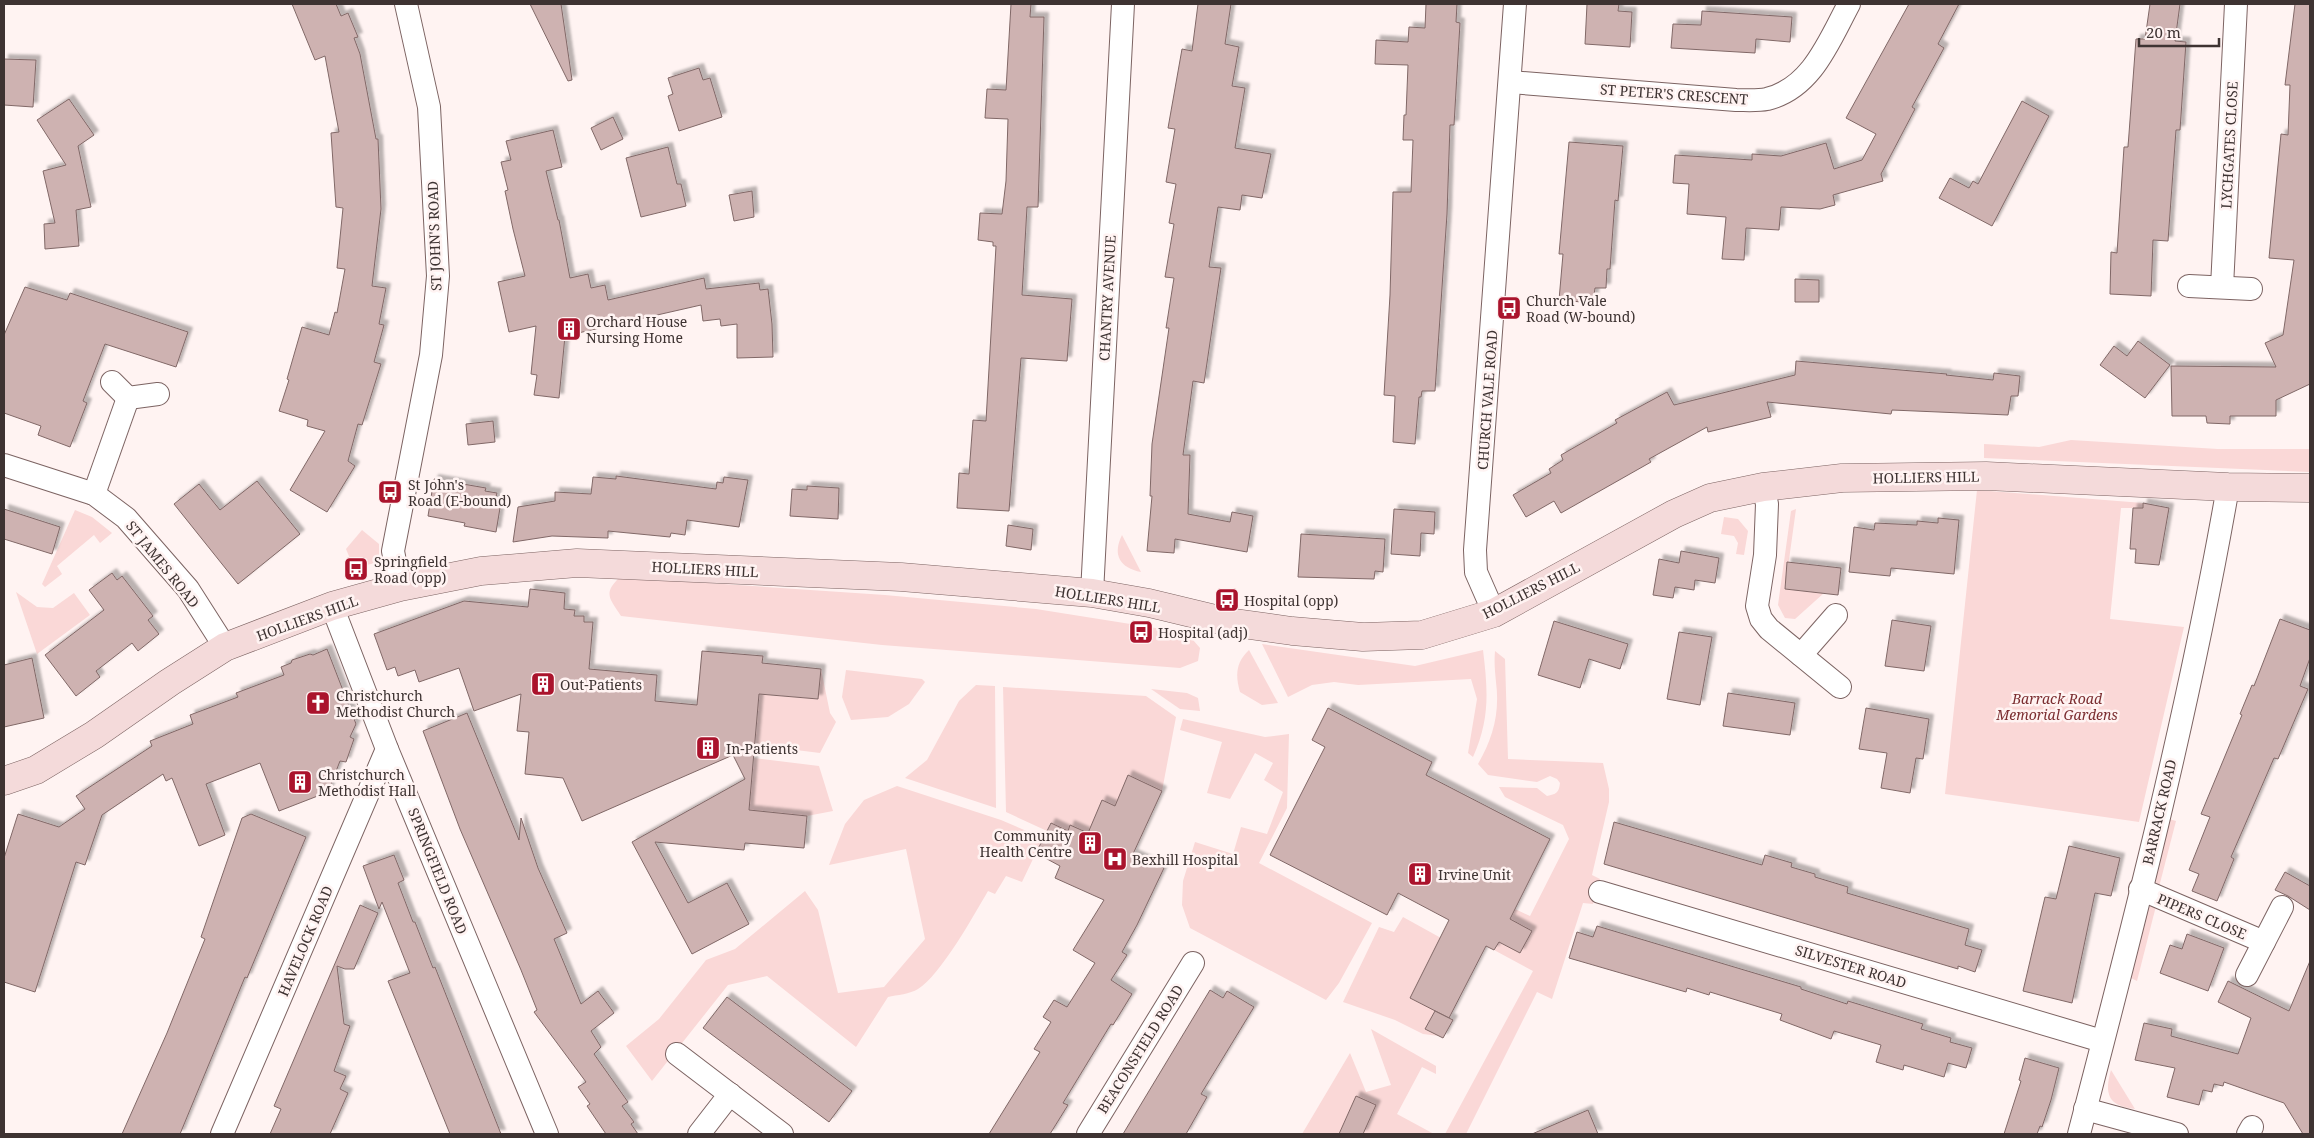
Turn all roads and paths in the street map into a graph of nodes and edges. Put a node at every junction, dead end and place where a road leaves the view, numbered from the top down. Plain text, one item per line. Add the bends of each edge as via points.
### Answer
1 (406, 4) edge
2 (1123, 4) edge
3 (1515, 4) edge
4 (1849, 4) edge
5 (2236, 4) edge
6 (1510, 82) junction
7 (2189, 286) dead end
8 (2222, 287) junction
9 (2251, 289) dead end
10 (112, 382) dead end
11 (158, 394) dead end
12 (128, 398) junction
13 (4, 465) edge
14 (1763, 487) junction
15 (2228, 487) junction
16 (2310, 488) edge
17 (94, 494) junction
18 (400, 587) junction
19 (1092, 593) junction
20 (332, 606) junction
21 (1494, 612) junction
22 (1836, 615) dead end
23 (225, 647) junction
24 (1801, 655) junction
25 (1840, 687) dead end
26 (387, 748) junction
27 (4, 781) edge
28 (2140, 889) junction
29 (1600, 892) dead end
30 (2282, 907) dead end
31 (2264, 942) junction
32 (1193, 963) dead end
33 (2247, 975) dead end
34 (2102, 1041) junction
35 (677, 1054) dead end
36 (730, 1094) junction
37 (2085, 1109) junction
38 (222, 1134) edge
39 (547, 1134) edge
40 (699, 1134) edge
41 (782, 1134) edge
42 (1088, 1134) edge
43 (2079, 1134) edge
44 (2177, 1134) edge

1 - 18 street, ST JOHN'S ROAD via 429,107 438,276 431,355 394,551
2 - 19 street, CHANTRY AVENUE
3 - 6 street, CHURCH VALE ROAD
4 - 6 street, ST PETER'S CRESCENT via 1824,52 1808,74 1788,92 1765,99 1736,100
5 - 8 street, LYCHGATES CLOSE
6 - 21 street, CHURCH VALE ROAD via 1475,550 1476,572
7 - 8 street
8 - 9 street
10 - 12 street
11 - 12 street
12 - 17 street
13 - 17 street, ST JAMES ROAD
14 - 15 main road, HOLLIERS HILL via 1842,478 1986,476
14 - 21 main road, HOLLIERS HILL via 1710,498 1674,514
14 - 24 street via 1767,504 1765,555 1757,606 1769,630
15 - 16 main road, HOLLIERS HILL
15 - 28 street, BARRACK ROAD via 2210,592
17 - 23 street, ST JAMES ROAD via 126,518 188,589
18 - 19 main road, HOLLIERS HILL via 481,571 577,563 901,577
18 - 20 main road, HOLLIERS HILL
19 - 21 main road, HOLLIERS HILL via 1228,622 1363,637 1422,635
20 - 23 main road, HOLLIERS HILL
20 - 26 street, SPRINGFIELD ROAD
22 - 24 street
23 - 27 main road, HOLLIERS HILL via 94,735 36,770
24 - 25 street
26 - 38 street, HAVELOCK ROAD
26 - 39 street, SPRINGFIELD ROAD
28 - 31 street, PIPERS CLOSE
28 - 34 street, BARRACK ROAD
29 - 34 street, SILVESTER ROAD
30 - 31 street, PIPERS CLOSE
31 - 33 street, PIPERS CLOSE
32 - 42 street, BEACONSFIELD ROAD
34 - 37 street, BARRACK ROAD
35 - 36 street
36 - 40 street
36 - 41 street
37 - 43 street, BARRACK ROAD
37 - 44 street

